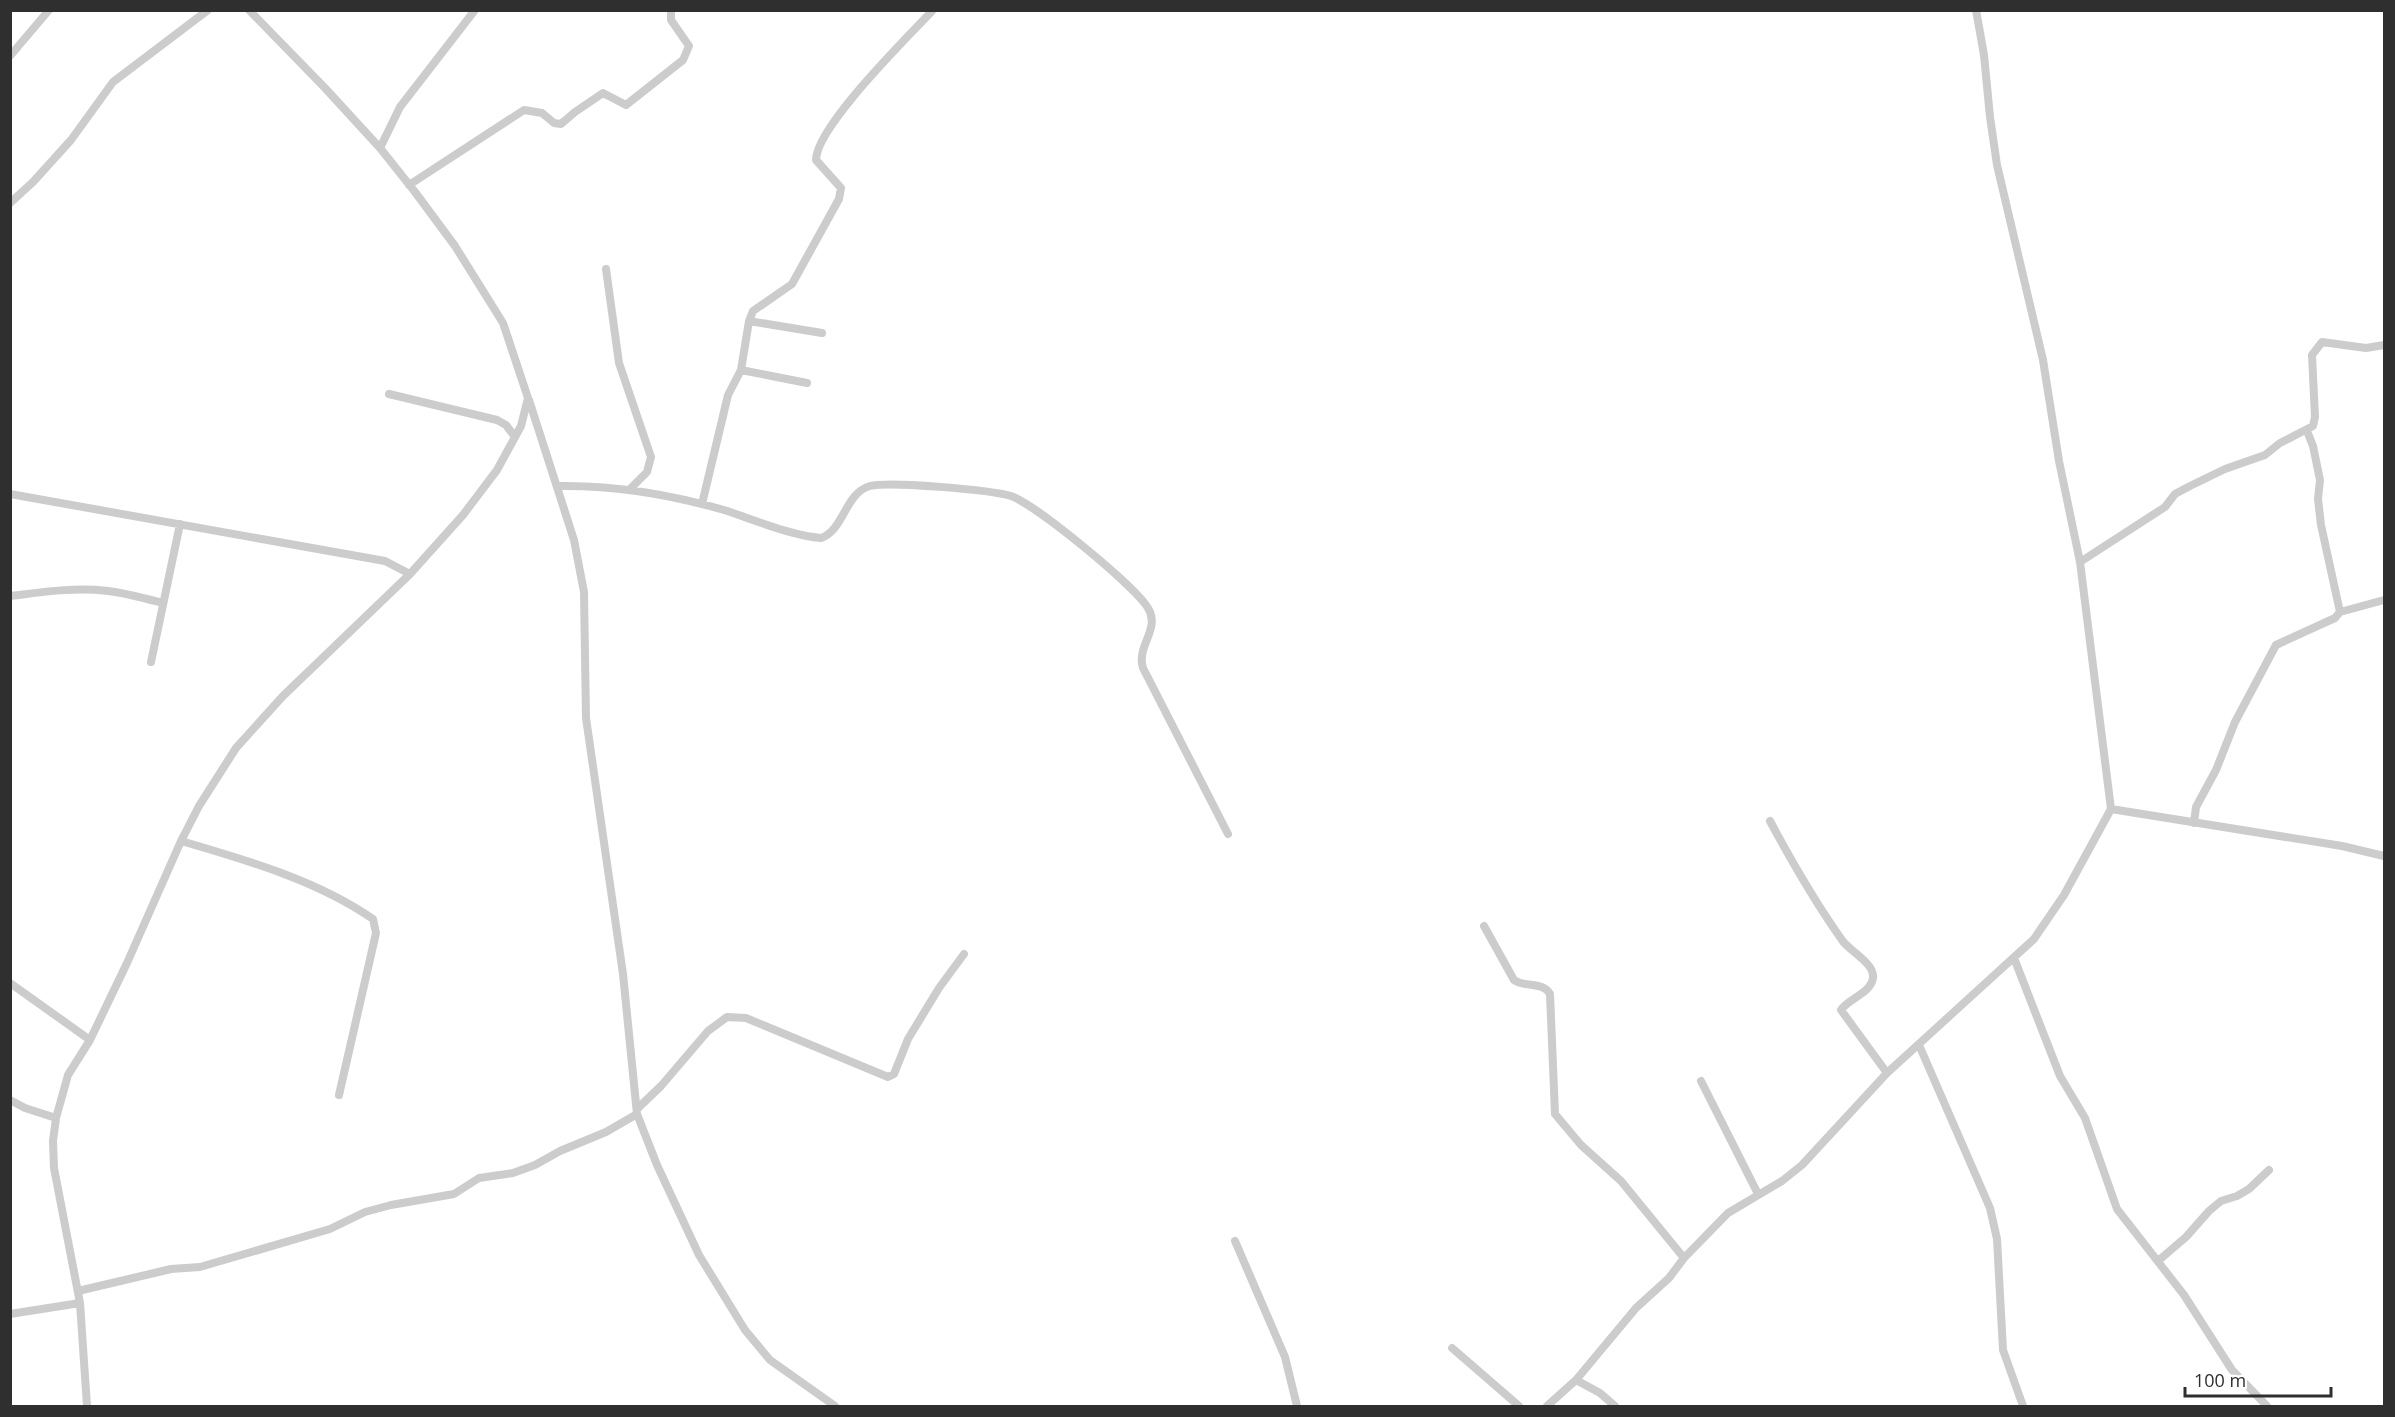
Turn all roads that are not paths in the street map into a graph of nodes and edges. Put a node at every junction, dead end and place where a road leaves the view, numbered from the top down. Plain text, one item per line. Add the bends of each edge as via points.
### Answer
1 (49, 10) edge
2 (208, 10) edge
3 (249, 10) edge
4 (476, 10) edge
5 (671, 10) edge
6 (1976, 10) edge
7 (932, 11) edge
8 (10, 56) edge
9 (380, 148) junction
10 (410, 184) junction
11 (10, 203) edge
12 (606, 268) dead end
13 (749, 321) junction
14 (822, 333) dead end
15 (2385, 345) edge
16 (741, 370) junction
17 (807, 383) dead end
18 (389, 394) dead end
19 (528, 398) junction
20 (2307, 431) junction
21 (515, 437) junction
22 (557, 486) junction
23 (629, 490) junction
24 (10, 494) edge
25 (702, 504) junction
26 (180, 524) junction
27 (2080, 562) junction
28 (410, 574) junction
29 (10, 596) edge
30 (2385, 600) edge
31 (163, 603) junction
32 (2340, 612) junction
33 (151, 662) dead end
34 (2111, 809) junction
35 (1770, 821) dead end
36 (2194, 823) junction
37 (1228, 834) dead end
38 (181, 841) junction
39 (2385, 856) edge
40 (1484, 926) dead end
41 (964, 954) dead end
42 (2014, 958) junction
43 (10, 983) edge
44 (90, 1040) junction
45 (1918, 1045) junction
46 (1887, 1072) junction
47 (1701, 1081) dead end
48 (339, 1095) dead end
49 (10, 1100) edge
50 (637, 1112) junction
51 (56, 1118) junction
52 (2269, 1170) dead end
53 (1758, 1194) junction
54 (1235, 1241) dead end
55 (1684, 1258) junction
56 (2158, 1262) junction
57 (78, 1291) junction
58 (80, 1303) junction
59 (10, 1314) edge
60 (1452, 1348) dead end
61 (1576, 1380) junction
62 (87, 1407) edge
63 (835, 1407) edge
64 (1298, 1407) edge
65 (1519, 1407) edge
66 (1547, 1407) edge
67 (1615, 1407) edge
68 (2023, 1407) edge
69 (2267, 1407) edge

1 - 8 street
2 - 11 street via 113,82 71,140
3 - 9 street
4 - 9 street via 400,107
5 - 10 street via 671,20 689,45 683,60 626,105 603,93 561,124 542,112 524,110
6 - 27 street via 1997,165 2043,360
7 - 13 street via 849,103 822,140 816,160 841,188 839,199 792,284 756,308
9 - 10 street
10 - 19 street via 503,323
12 - 23 street via 619,363 651,457 647,472
13 - 14 street
13 - 16 street
15 - 20 street via 2366,348 2322,342 2317,347 2312,355 2315,417
16 - 17 street
16 - 25 street via 728,395
18 - 21 street via 497,420
19 - 21 street
19 - 22 street
20 - 27 street via 2175,494 2166,507
20 - 32 street via 2320,480 2321,525
21 - 28 street via 497,470 463,515
22 - 23 street
22 - 50 street via 574,540 584,592 586,718 623,974
23 - 25 street
24 - 26 street
25 - 37 street via 821,538 835,526 862,489 870,486 916,486 1011,496 1025,504 1108,567 1148,607 1152,627 1142,649 1143,668
26 - 28 street via 385,561
26 - 31 street
27 - 34 street
28 - 38 street via 251,731 221,771
29 - 31 street via 60,589 110,591
30 - 32 street
31 - 33 street
32 - 36 street via 2335,618 2276,645 2235,722 2196,807
34 - 36 street
34 - 42 street via 2064,895 2034,939
35 - 46 street via 1811,895 1841,939 1869,966 1873,980 1841,1010
36 - 39 street
38 - 44 street
38 - 48 street via 266,866 374,919 376,933
40 - 55 street via 1514,980 1526,986 1542,986 1552,999 1555,1114 1581,1145 1621,1181
41 - 50 street via 908,1039 894,1074 888,1077 746,1018 727,1017 708,1031
42 - 45 street
42 - 56 street via 2060,1076 2085,1118 2117,1209
43 - 44 street
44 - 51 street via 69,1075
45 - 46 street
45 - 68 street via 1990,1208 1997,1239 2003,1350
46 - 53 street via 1802,1165
47 - 53 street
49 - 51 street
50 - 57 street via 606,1132 535,1165 479,1178 454,1194 382,1207 330,1228 200,1267 171,1269
50 - 63 street via 699,1255 745,1330 770,1360
51 - 57 street via 54,1168
52 - 56 street via 2248,1189 2221,1201
53 - 55 street via 1728,1213
54 - 64 street via 1284,1357
55 - 61 street via 1607,1340
56 - 69 street via 2232,1370
57 - 58 street
58 - 59 street
58 - 62 street
60 - 65 street
61 - 66 street
61 - 67 street

